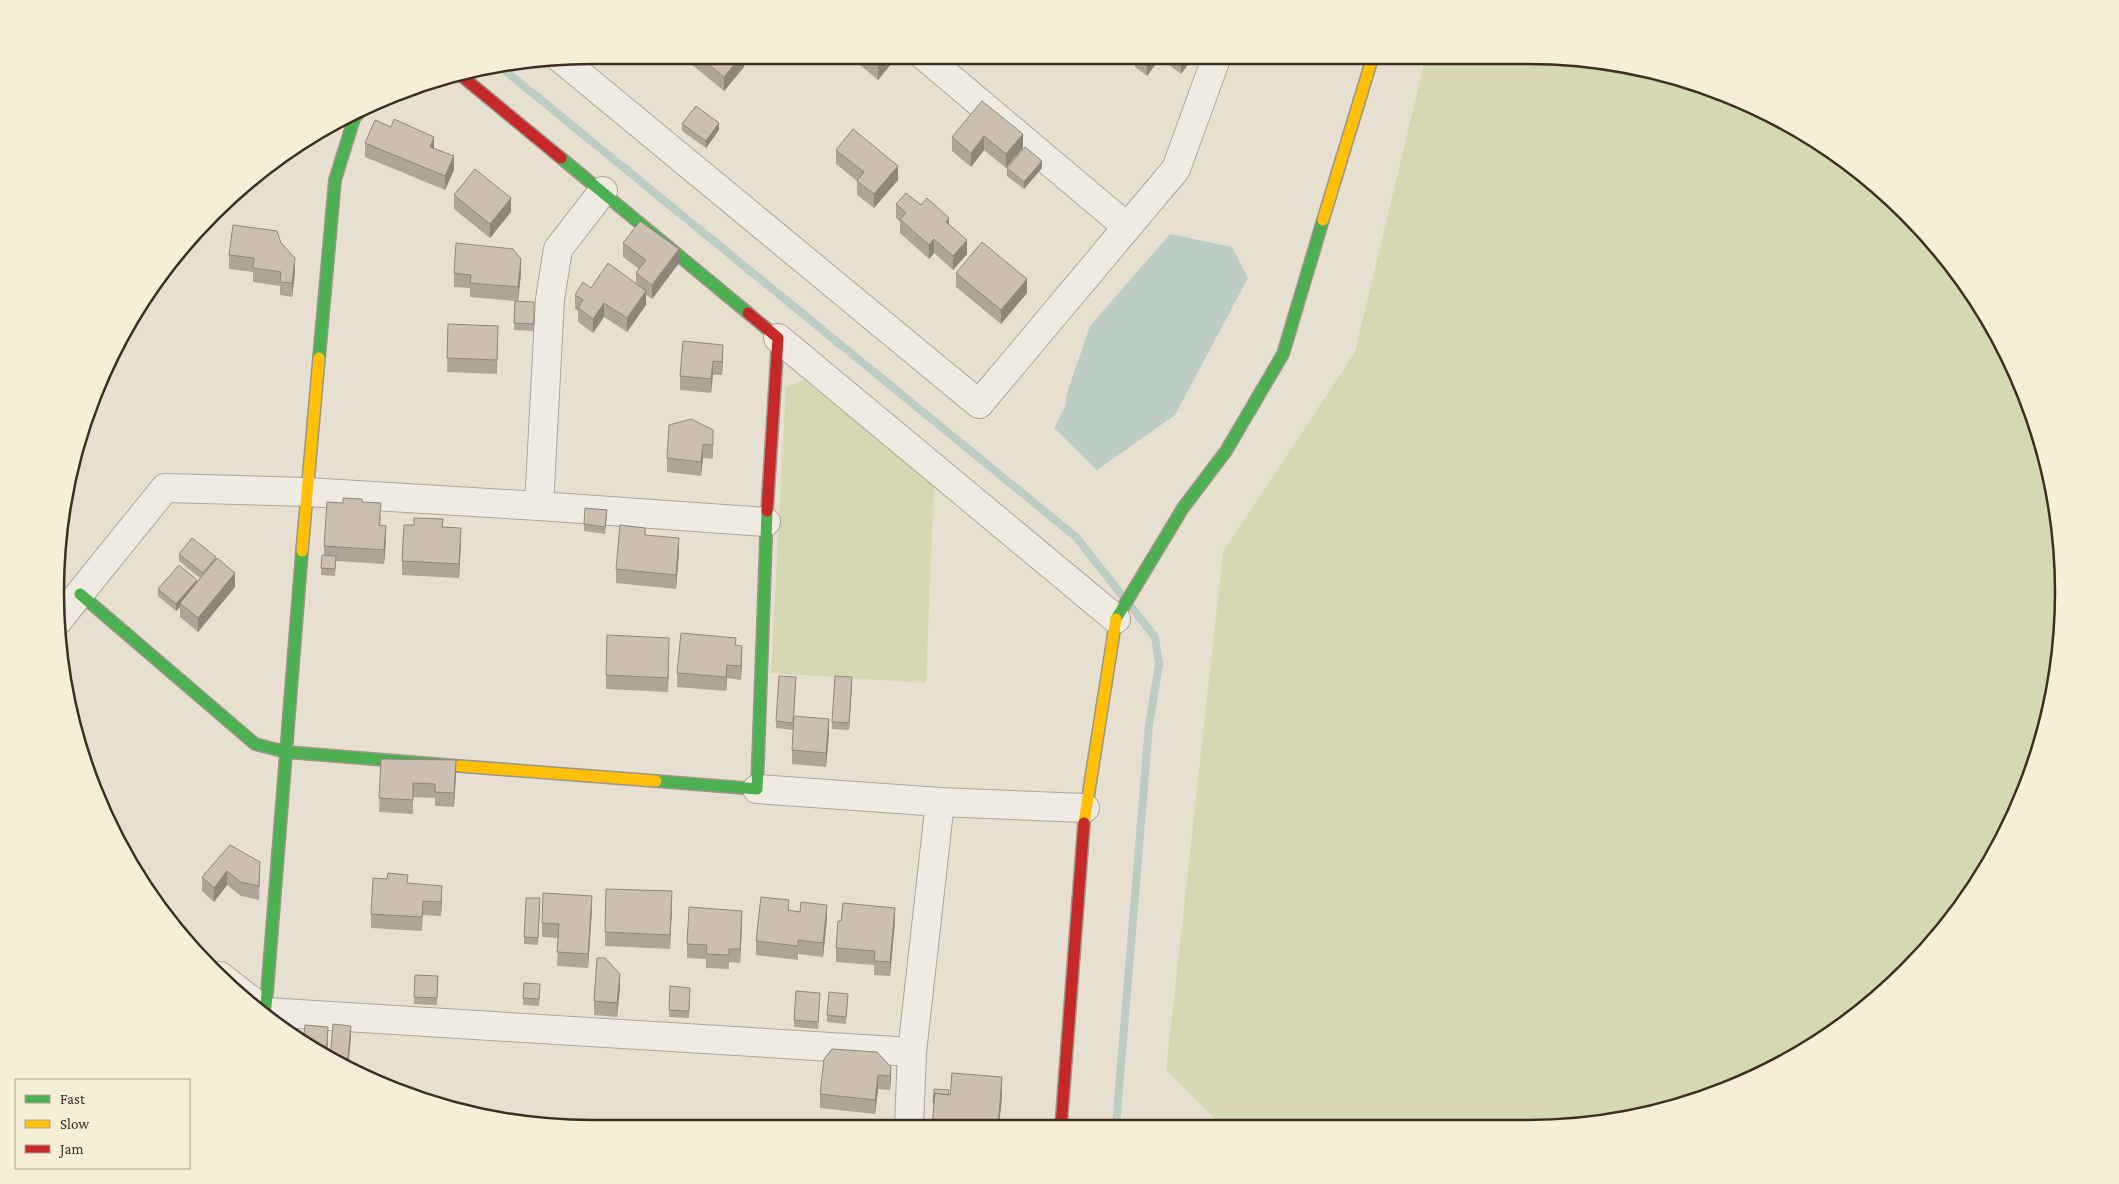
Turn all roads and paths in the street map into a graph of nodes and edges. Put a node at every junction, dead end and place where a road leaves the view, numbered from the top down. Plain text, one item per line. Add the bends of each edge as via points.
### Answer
1 (934, 64) edge
2 (1214, 64) edge
3 (1371, 64) edge
4 (568, 65) edge
5 (466, 79) edge
6 (353, 121) edge
7 (603, 191) junction
8 (1126, 227) junction
9 (778, 338) junction
10 (307, 492) junction
11 (539, 506) junction
12 (766, 522) junction
13 (80, 594) junction
14 (65, 613) edge
15 (1116, 619) junction
16 (286, 752) junction
17 (757, 789) junction
18 (940, 802) junction
19 (1085, 808) junction
20 (266, 1007) edge
21 (277, 1016) edge
22 (912, 1052) junction
23 (909, 1120) edge
24 (1061, 1120) edge

1 - 8 street
2 - 8 street via 1176,169
3 - 15 street via 1283,354 1226,451 1182,508
4 - 8 street via 979,404
5 - 7 street
6 - 10 street via 334,180
7 - 9 street
7 - 11 street via 558,249 550,299
9 - 12 street
9 - 15 street
10 - 11 street
10 - 13 street via 165,488
10 - 16 street
11 - 12 street
12 - 17 street
13 - 14 street
13 - 16 street via 255,744
15 - 19 street
16 - 17 street
16 - 20 street
17 - 18 street
18 - 19 street
18 - 22 street
19 - 24 street
21 - 22 street
22 - 23 street

